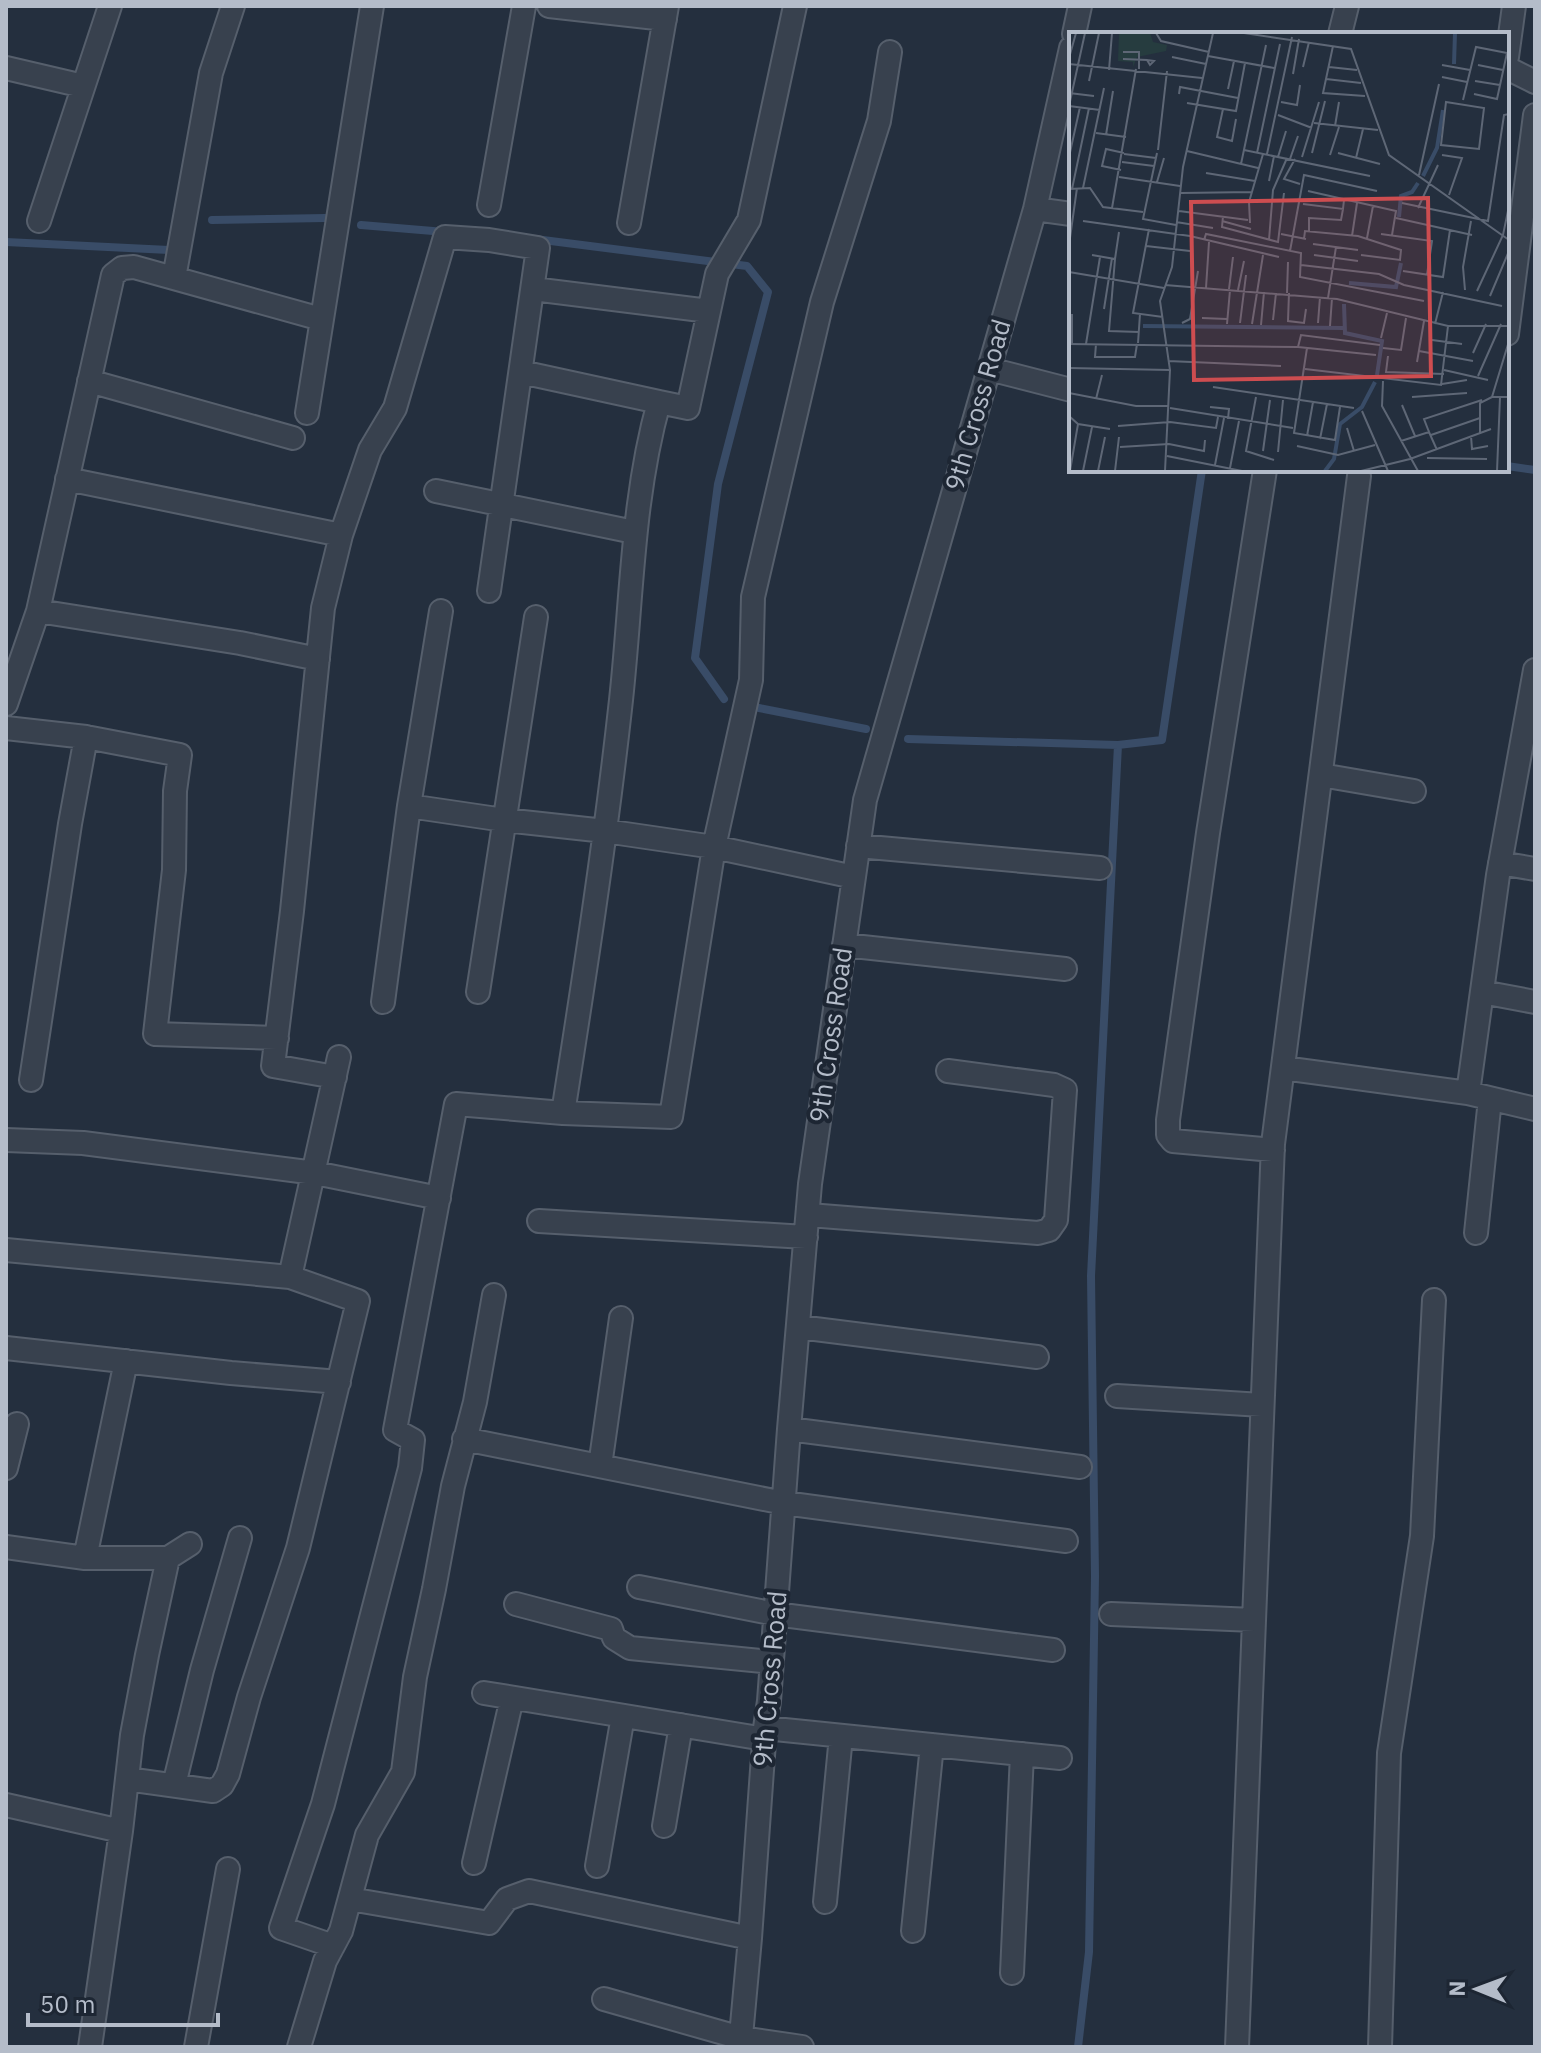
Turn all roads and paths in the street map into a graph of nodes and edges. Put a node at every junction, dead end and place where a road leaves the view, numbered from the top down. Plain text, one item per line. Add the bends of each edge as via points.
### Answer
1 (110, 6) edge
2 (233, 6) edge
3 (372, 6) edge
4 (524, 6) edge
5 (549, 6) edge
6 (795, 6) edge
7 (1080, 6) edge
8 (1347, 6) edge
9 (1514, 6) edge
10 (666, 12) edge
11 (1074, 32) edge
12 (1340, 32) edge
13 (1509, 42) edge
14 (890, 52) dead end
15 (1069, 59) edge
16 (6, 68) edge
17 (1509, 69) edge
18 (1535, 82) edge
19 (83, 86) junction
20 (1535, 115) edge
21 (489, 205) dead end
22 (1035, 209) junction
23 (1069, 214) edge
24 (39, 221) dead end
25 (629, 223) dead end
26 (1512, 258) edge
27 (174, 278) junction
28 (533, 289) junction
29 (1509, 304) edge
30 (709, 311) junction
31 (321, 319) junction
32 (989, 369) junction
33 (521, 372) junction
34 (89, 381) junction
35 (1069, 389) edge
36 (659, 402) junction
37 (307, 413) dead end
38 (293, 438) dead end
39 (1265, 472) edge
40 (1359, 476) dead end
41 (67, 479) junction
42 (436, 491) dead end
43 (502, 504) junction
44 (634, 532) junction
45 (341, 535) junction
46 (489, 591) dead end
47 (38, 611) junction
48 (441, 611) dead end
49 (536, 617) dead end
50 (318, 659) junction
51 (1535, 670) edge
52 (6, 704) edge
53 (6, 728) edge
54 (86, 737) junction
55 (1527, 756) edge
56 (1321, 775) junction
57 (1414, 791) dead end
58 (409, 806) junction
59 (504, 820) junction
60 (605, 831) junction
61 (858, 846) junction
62 (714, 847) junction
63 (1500, 863) junction
64 (1100, 868) dead end
65 (1535, 869) edge
66 (854, 877) junction
67 (844, 945) junction
68 (1065, 969) dead end
69 (478, 992) dead end
70 (1482, 992) junction
71 (383, 1002) dead end
72 (1535, 1002) edge
73 (277, 1038) junction
74 (1283, 1068) junction
75 (948, 1071) dead end
76 (31, 1080) dead end
77 (1479, 1096) junction
78 (1535, 1109) edge
79 (563, 1113) junction
80 (6, 1140) edge
81 (1273, 1150) junction
82 (315, 1173) junction
83 (439, 1198) junction
84 (539, 1221) dead end
85 (807, 1226) junction
86 (1476, 1233) dead end
87 (6, 1250) edge
88 (290, 1277) junction
89 (494, 1295) dead end
90 (1434, 1300) dead end
91 (621, 1318) dead end
92 (799, 1327) junction
93 (6, 1348) edge
94 (1037, 1357) dead end
95 (126, 1361) junction
96 (339, 1382) junction
97 (1117, 1396) dead end
98 (1262, 1405) junction
99 (17, 1424) dead end
100 (789, 1429) junction
101 (464, 1439) junction
102 (600, 1466) junction
103 (1080, 1467) dead end
104 (6, 1468) edge
105 (784, 1503) junction
106 (240, 1538) dead end
107 (1066, 1541) dead end
108 (190, 1544) dead end
109 (6, 1547) edge
110 (85, 1558) junction
111 (168, 1558) junction
112 (639, 1587) dead end
113 (516, 1604) dead end
114 (775, 1614) junction
115 (1111, 1614) dead end
116 (1254, 1620) junction
117 (1053, 1650) dead end
118 (772, 1662) junction
119 (484, 1693) dead end
120 (512, 1698) junction
121 (623, 1716) junction
122 (681, 1725) junction
123 (764, 1733) junction
124 (841, 1736) junction
125 (932, 1745) junction
126 (1022, 1754) junction
127 (1060, 1758) dead end
128 (127, 1779) junction
129 (174, 1785) junction
130 (6, 1805) edge
131 (664, 1826) dead end
132 (121, 1831) junction
133 (474, 1863) dead end
134 (597, 1866) dead end
135 (228, 1869) dead end
136 (350, 1899) junction
137 (825, 1902) dead end
138 (913, 1931) dead end
139 (750, 1938) junction
140 (333, 1946) junction
141 (1012, 1973) dead end
142 (604, 1999) dead end
143 (741, 2042) edge
144 (90, 2047) edge
145 (196, 2047) edge
146 (299, 2047) edge
147 (802, 2047) edge
148 (1237, 2047) edge
149 (1380, 2047) edge

1 - 19 street
2 - 27 street via 211,73
3 - 31 street
4 - 21 street
5 - 10 street
6 - 30 street via 749,220 717,274
7 - 11 street
8 - 12 street
9 - 13 street
10 - 25 street
14 - 62 street via 879,121 822,302 753,597 751,680
15 - 22 street, 9th Cross Road
16 - 19 street
17 - 18 street
19 - 24 street
20 - 26 street
22 - 23 street
22 - 32 street, 9th Cross Road
26 - 29 street
27 - 31 street
27 - 34 street via 134,267 113,275
28 - 30 street
28 - 33 street
28 - 45 street via 538,248 445,237 395,408 370,450
30 - 36 street via 688,408
31 - 37 street
32 - 35 street
32 - 61 street, 9th Cross Road via 865,800
33 - 36 street
33 - 43 street
34 - 38 street
34 - 41 street
36 - 44 street
39 - 81 street via 1168,1135 1173,1141
40 - 56 street
41 - 45 street
41 - 47 street
42 - 43 street
43 - 44 street
43 - 46 street
44 - 60 street
45 - 50 street via 323,608
47 - 50 street
47 - 52 street
48 - 58 street
49 - 59 street
50 - 73 street
51 - 55 street
53 - 54 street
54 - 73 street via 180,755 174,870 155,1034
54 - 76 street
55 - 63 street
56 - 57 street
56 - 74 street
58 - 59 street
58 - 71 street
59 - 60 street
59 - 69 street
60 - 62 street
60 - 79 street
61 - 64 street
61 - 66 street, 9th Cross Road
62 - 66 street
62 - 79 street via 671,1117
63 - 65 street
63 - 70 street
66 - 67 street, 9th Cross Road
67 - 68 street
67 - 85 street, 9th Cross Road
70 - 72 street
70 - 77 street
73 - 82 street via 273,1066 337,1067
74 - 77 street
74 - 81 street
75 - 85 street via 1065,1090 1056,1220 1049,1230
77 - 78 street
77 - 86 street
79 - 83 street via 456,1104
80 - 82 street via 83,1143
81 - 98 street
82 - 83 street
82 - 88 street
83 - 140 street via 395,1430 413,1440 410,1468 323,1804 281,1928
84 - 85 street
85 - 92 street, 9th Cross Road
87 - 88 street
88 - 96 street via 358,1301
89 - 101 street
90 - 149 street via 1422,1536 1389,1753
91 - 102 street
92 - 94 street
92 - 100 street, 9th Cross Road
93 - 95 street
95 - 96 street
95 - 110 street
96 - 129 street via 298,1548 228,1774 213,1791
97 - 98 street
98 - 116 street
99 - 104 street
100 - 103 street
100 - 105 street, 9th Cross Road
101 - 102 street
101 - 136 street via 415,1677 403,1772 367,1835
102 - 105 street
105 - 107 street
105 - 114 street, 9th Cross Road
106 - 129 street
108 - 111 street
109 - 110 street
110 - 111 street
111 - 128 street
112 - 114 street
113 - 118 street via 611,1629 614,1638 630,1648
114 - 117 street
114 - 118 street, 9th Cross Road
115 - 116 street
116 - 148 street
118 - 123 street, 9th Cross Road
119 - 120 street
120 - 121 street
120 - 133 street
121 - 122 street
121 - 134 street
122 - 123 street
122 - 131 street
123 - 124 street
123 - 139 street, 9th Cross Road
124 - 125 street
124 - 137 street
125 - 126 street
125 - 138 street
126 - 127 street
126 - 141 street
128 - 129 street
128 - 132 street
130 - 132 street
132 - 144 street
135 - 145 street
136 - 139 street via 489,1923 507,1899 529,1891
136 - 140 street
139 - 143 street, 9th Cross Road
140 - 146 street
142 - 143 street
143 - 147 street

